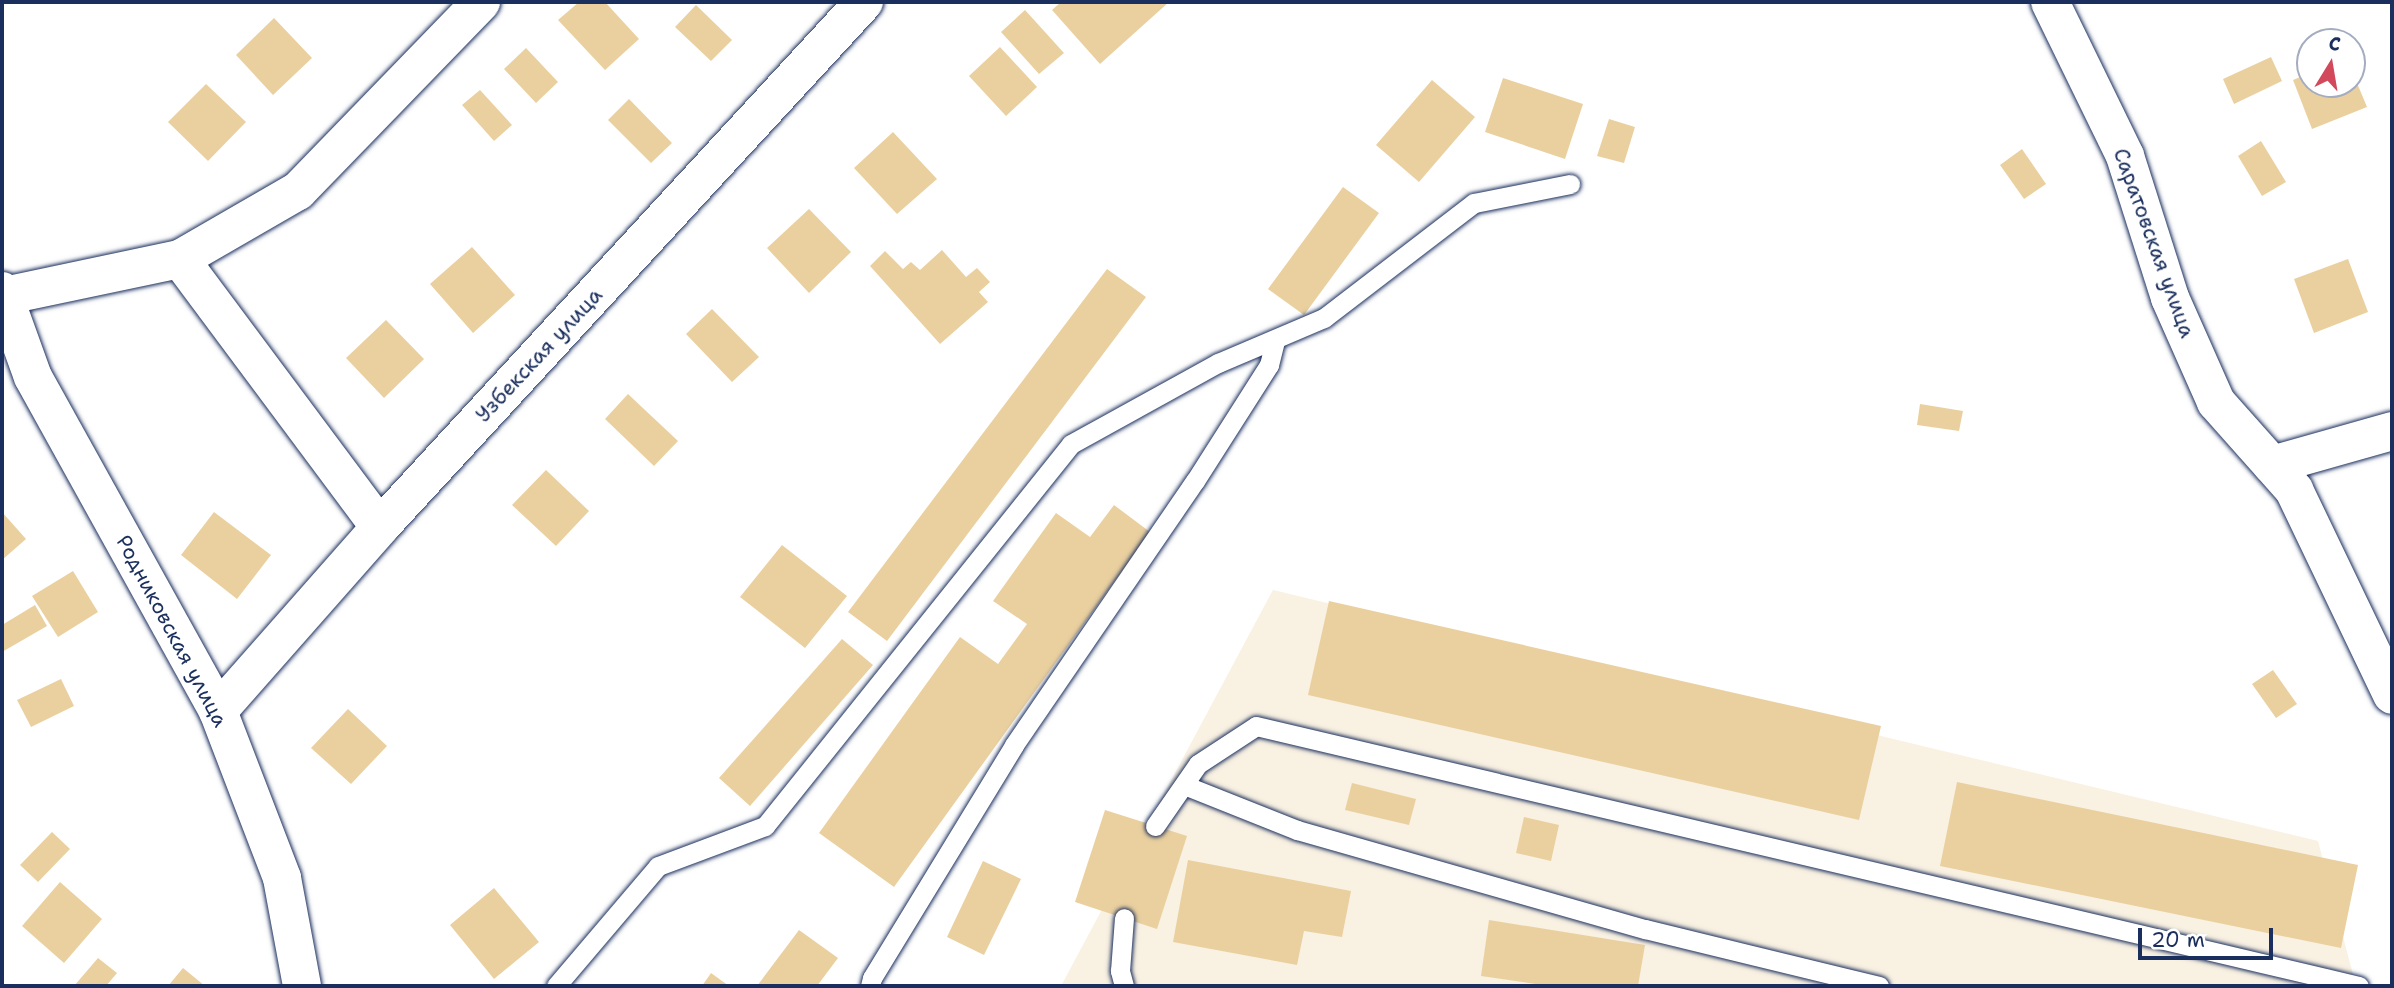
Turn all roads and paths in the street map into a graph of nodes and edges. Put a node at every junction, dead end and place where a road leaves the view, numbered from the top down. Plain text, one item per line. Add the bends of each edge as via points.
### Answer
1 (481, 2) edge
2 (864, 2) edge
3 (2050, 2) edge
4 (1570, 184) dead end
5 (180, 259) junction
6 (3, 293) edge
7 (1275, 341) junction
8 (2392, 431) edge
9 (2272, 465) junction
10 (380, 527) junction
11 (2392, 695) edge
12 (218, 711) junction
13 (1184, 785) junction
14 (1155, 826) dead end
15 (1124, 918) dead end
16 (301, 986) edge
17 (556, 986) edge
18 (870, 986) edge
19 (1124, 986) edge
20 (1879, 986) edge
21 (2359, 986) edge

1 - 5 street via 298,191
2 - 10 street, Узбекская улица
3 - 9 street, Саратовская улица via 2126,156 2170,298 2216,402
4 - 7 lane via 1474,203 1324,318
5 - 6 street
5 - 10 street
6 - 12 street, Родниковская улица via 33,377
7 - 17 lane via 1218,363 1071,443 765,826 658,866
7 - 18 lane via 1269,365 1014,746
8 - 9 street
9 - 11 street, Саратовская улица via 2294,490
10 - 12 street, Узбекская улица
12 - 16 street, Родниковская улица via 282,878
13 - 14 lane
13 - 20 lane via 1297,830 1645,929
13 - 21 lane via 1198,764 1256,726
15 - 19 lane via 1120,971

